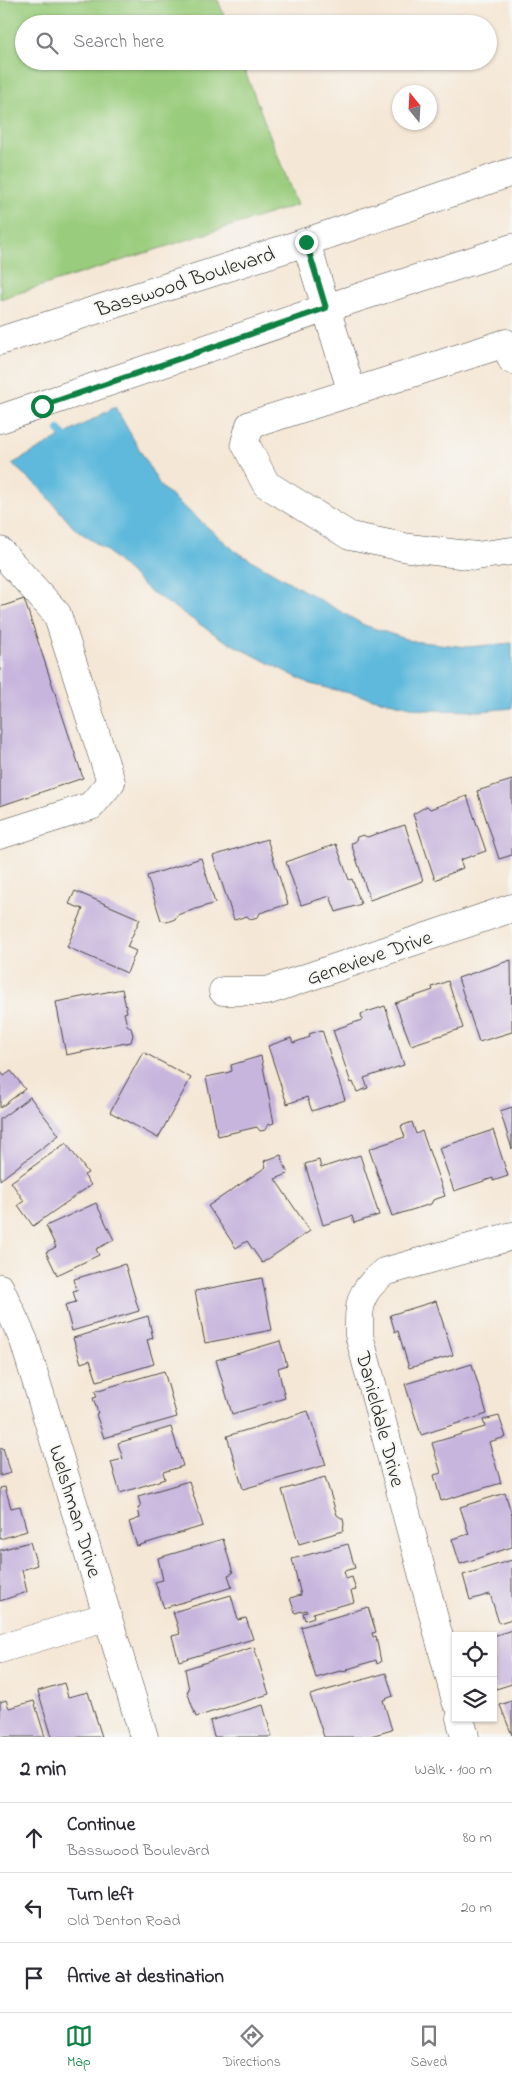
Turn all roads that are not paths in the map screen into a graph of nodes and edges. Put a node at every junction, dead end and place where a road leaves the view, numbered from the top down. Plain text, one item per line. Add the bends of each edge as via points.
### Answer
1 (512, 172) edge
2 (306, 242) junction
3 (512, 248) edge
4 (326, 308) junction
5 (0, 340) edge
6 (512, 360) edge
7 (352, 393) junction
8 (0, 419) edge
9 (0, 551) edge
10 (512, 551) edge
11 (0, 835) edge
12 (512, 908) edge
13 (223, 991) dead end
14 (512, 1236) edge
15 (0, 1288) edge
16 (108, 1616) junction
17 (0, 1649) edge
18 (452, 1686) edge
19 (461, 1722) edge
20 (144, 1737) edge
21 (465, 1737) edge

1 - 2 street, Basswood Boulevard
2 - 4 street
2 - 5 street, Basswood Boulevard
3 - 4 street
4 - 7 street
4 - 8 street
6 - 7 street via 506,343
7 - 10 street via 250,425 245,443 266,484 350,536 409,548 476,556
9 - 11 street via 57,614 111,782 91,806
12 - 13 street, Genevieve Drive via 268,991
14 - 18 street, Danieldale Drive via 384,1272 367,1286 359,1305 358,1335
15 - 16 street, Welshman Drive via 24,1341
16 - 17 street
16 - 20 street, Welshman Drive
19 - 21 street

